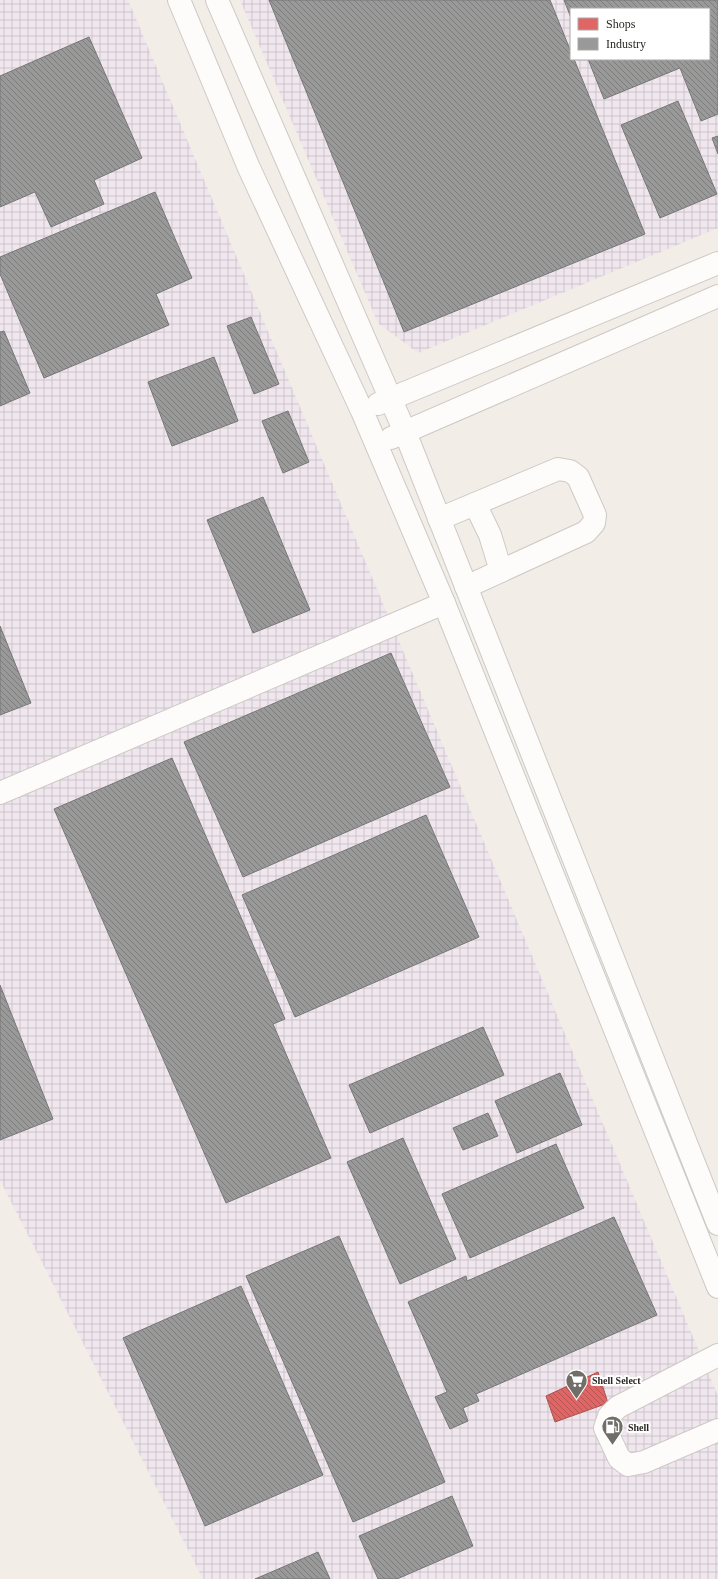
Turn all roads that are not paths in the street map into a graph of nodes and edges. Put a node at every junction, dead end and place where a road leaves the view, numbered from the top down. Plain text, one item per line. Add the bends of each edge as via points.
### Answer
1 (179, 0) edge
2 (217, 0) edge
3 (718, 263) edge
4 (718, 296) edge
5 (390, 398) junction
6 (362, 411) junction
7 (405, 432) junction
8 (376, 444) junction
9 (475, 504) junction
10 (439, 519) junction
11 (501, 571) junction
12 (466, 587) junction
13 (444, 603) junction
14 (0, 793) edge
15 (718, 1224) edge
16 (718, 1287) edge
17 (718, 1355) edge
18 (718, 1430) edge

1 - 6 main road via 249,168
2 - 5 main road
3 - 5 main road
4 - 7 main road
5 - 6 main road
5 - 7 main road
6 - 8 main road
7 - 8 main road
7 - 10 main road
8 - 13 main road
9 - 10 main road
9 - 11 main road via 490,535
9 - 11 main road via 558,470 570,471 578,477 595,515 594,523 586,532
10 - 12 main road
11 - 12 main road
12 - 15 main road
13 - 14 main road
13 - 16 main road
17 - 18 main road via 618,1407 609,1416 605,1428 619,1458 628,1464 644,1462

